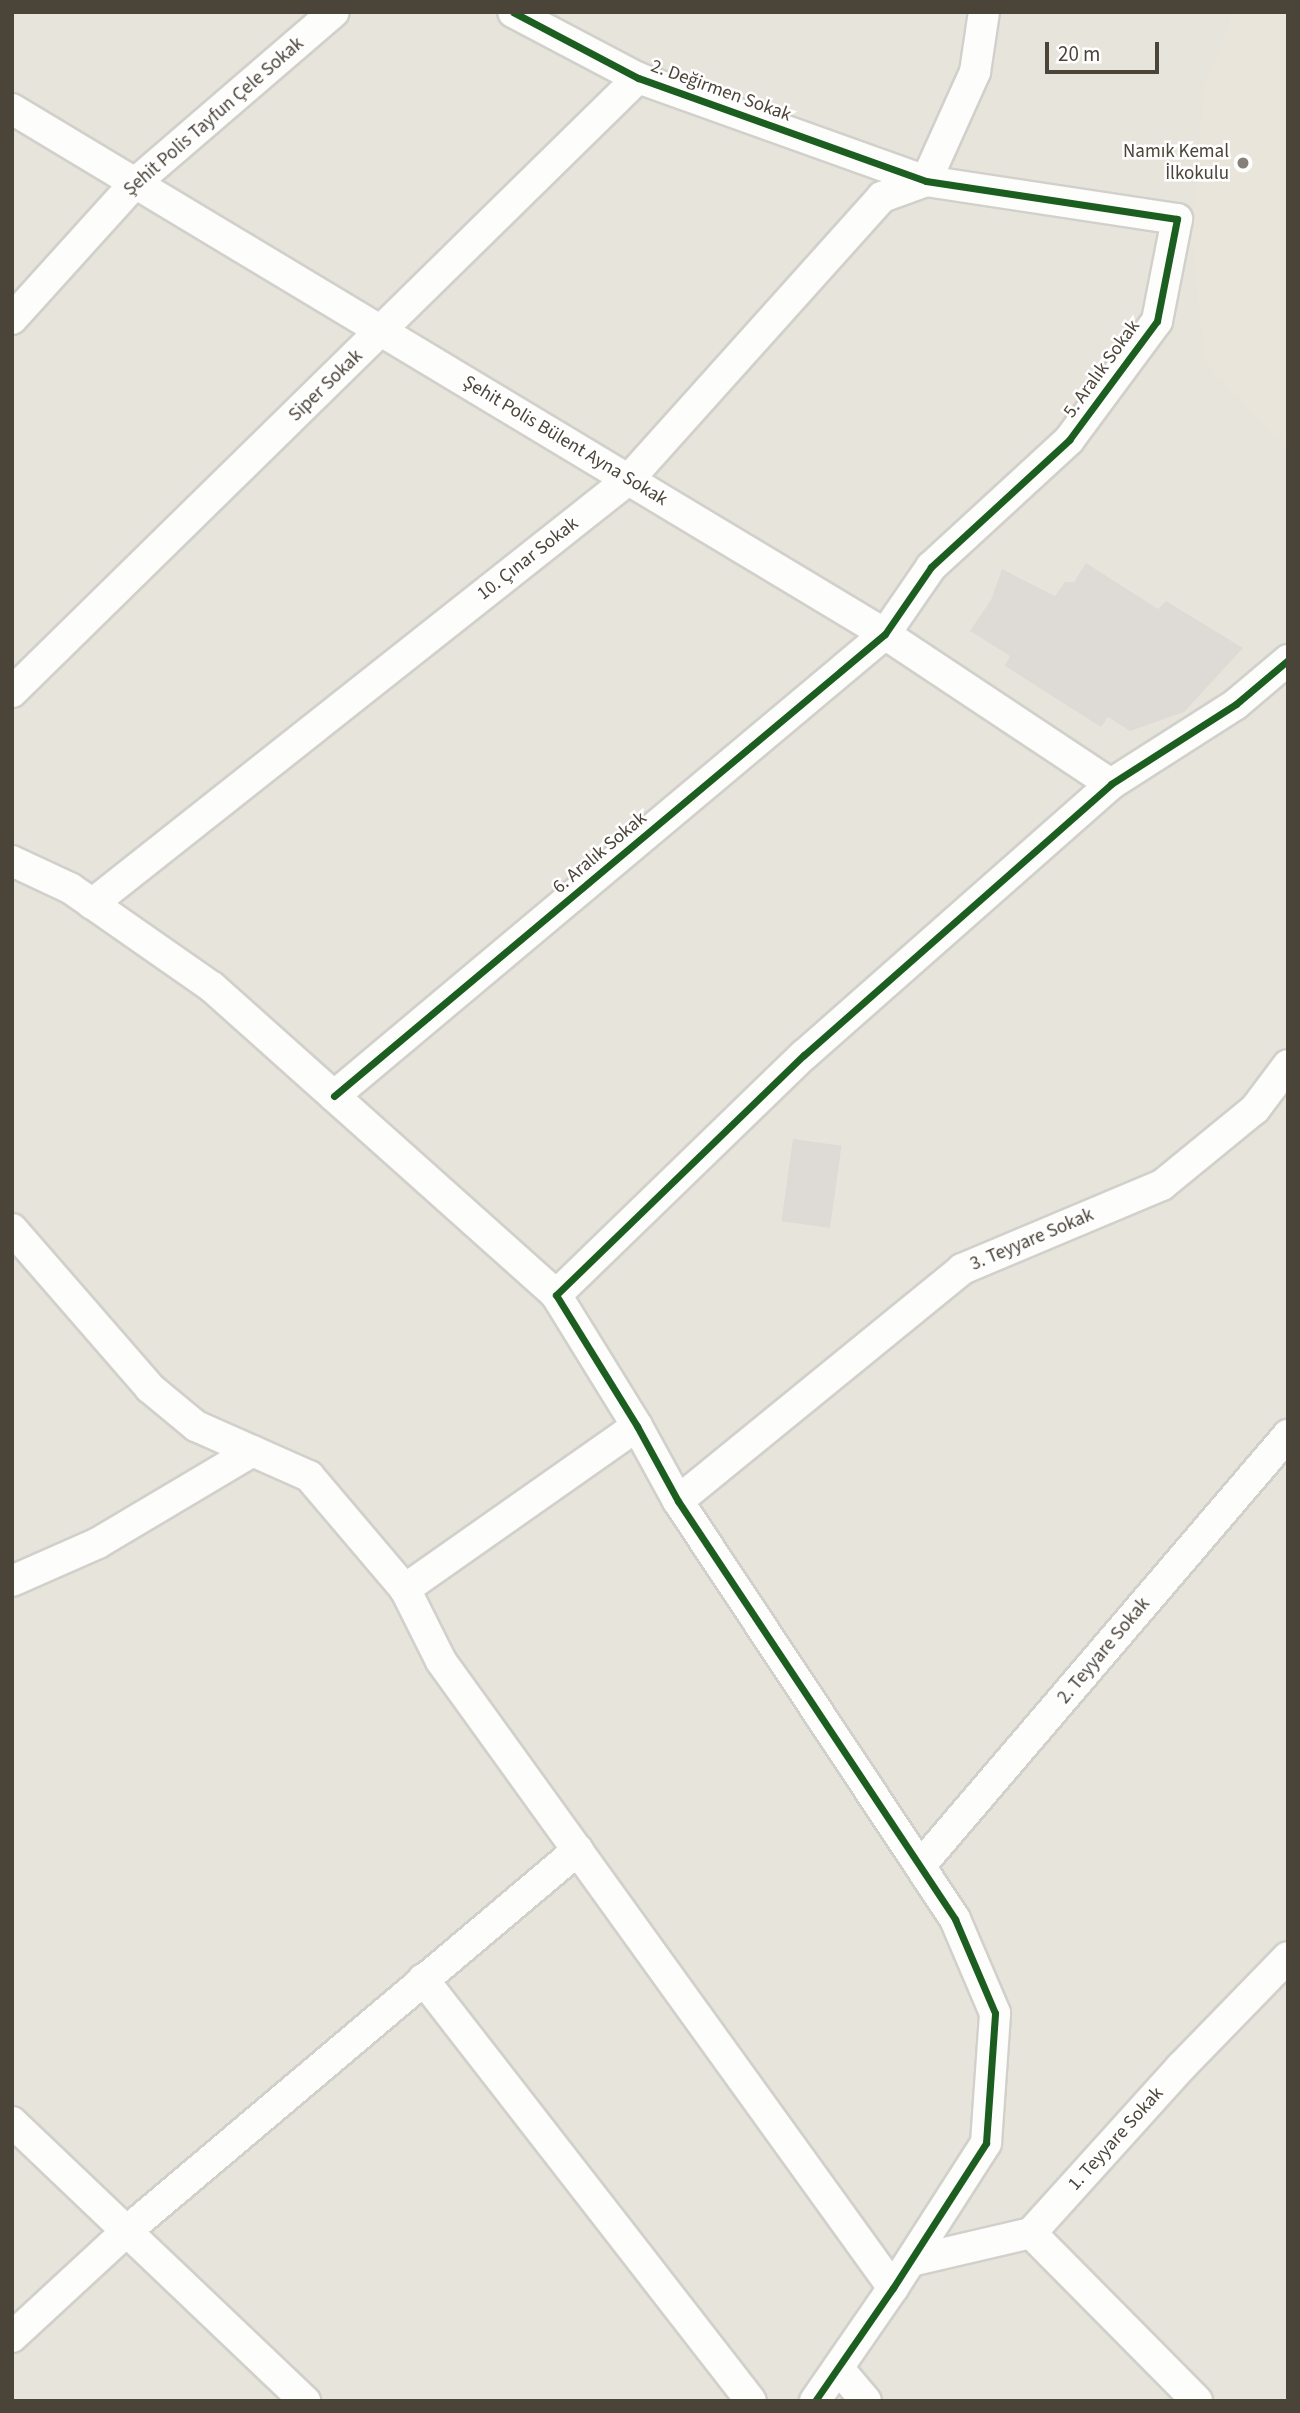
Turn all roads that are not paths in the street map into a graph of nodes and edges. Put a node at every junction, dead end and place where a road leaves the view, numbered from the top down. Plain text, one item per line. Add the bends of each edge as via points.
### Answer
1 (334, 12) edge
2 (513, 12) edge
3 (984, 12) edge
4 (638, 78) junction
5 (12, 109) edge
6 (926, 181) junction
7 (135, 183) junction
8 (12, 318) edge
9 (382, 331) junction
10 (629, 479) junction
11 (885, 634) junction
12 (1288, 660) edge
13 (12, 692) edge
14 (1111, 784) junction
15 (12, 860) edge
16 (92, 904) junction
17 (1288, 1065) edge
18 (334, 1096) junction
19 (12, 1229) edge
20 (556, 1295) junction
21 (637, 1426) junction
22 (1288, 1435) edge
23 (253, 1451) junction
24 (678, 1501) junction
25 (12, 1581) edge
26 (405, 1589) junction
27 (578, 1850) junction
28 (920, 1866) junction
29 (1288, 1957) edge
30 (424, 1979) junction
31 (12, 2122) edge
32 (128, 2230) junction
33 (1031, 2233) junction
34 (911, 2260) junction
35 (893, 2288) junction
36 (12, 2337) edge
37 (838, 2368) junction
38 (305, 2401) edge
39 (751, 2401) edge
40 (815, 2401) edge
41 (866, 2401) edge
42 (1197, 2401) edge

1 - 7 street, Şehit Polis Tayfun Çele Sokak
2 - 4 street, 2. Değirmen Sokak
3 - 6 street via 975,72
4 - 6 street, 2. Değirmen Sokak
4 - 9 street, Siper Sokak
5 - 7 street, Şehit Polis Bülent Ayna Sokak
6 - 10 street, 10. Çınar Sokak via 882,197
6 - 11 street, 5. Aralık Sokak via 1177,219 1157,321 1069,440 932,567
7 - 8 street, Şehit Polis Tayfun Çele Sokak
7 - 9 street, Şehit Polis Bülent Ayna Sokak
9 - 10 street, Şehit Polis Bülent Ayna Sokak
9 - 13 street, Siper Sokak
10 - 11 street, Şehit Polis Bülent Ayna Sokak
10 - 16 street, 10. Çınar Sokak
11 - 14 street, Şehit Polis Bülent Ayna Sokak
11 - 18 street, 6. Aralık Sokak
12 - 14 street via 1236,704
14 - 20 street via 804,1055
15 - 16 street
16 - 18 street via 212,986
17 - 24 street, 3. Teyyare Sokak via 1255,1109 1162,1185 962,1269
18 - 20 street
19 - 23 street via 150,1388 195,1426
20 - 21 street
21 - 24 street
21 - 26 street
22 - 28 street, 2. Teyyare Sokak
23 - 25 street via 99,1543
23 - 26 street via 310,1476
24 - 28 street
26 - 27 street via 441,1661
27 - 30 street
27 - 35 street
28 - 34 street via 955,1919 995,2014 986,2143
29 - 33 street, 1. Teyyare Sokak
30 - 32 street
30 - 39 street
31 - 32 street
32 - 36 street
32 - 38 street
33 - 34 street
33 - 42 street
34 - 35 street
35 - 37 street
37 - 40 street
37 - 41 street

